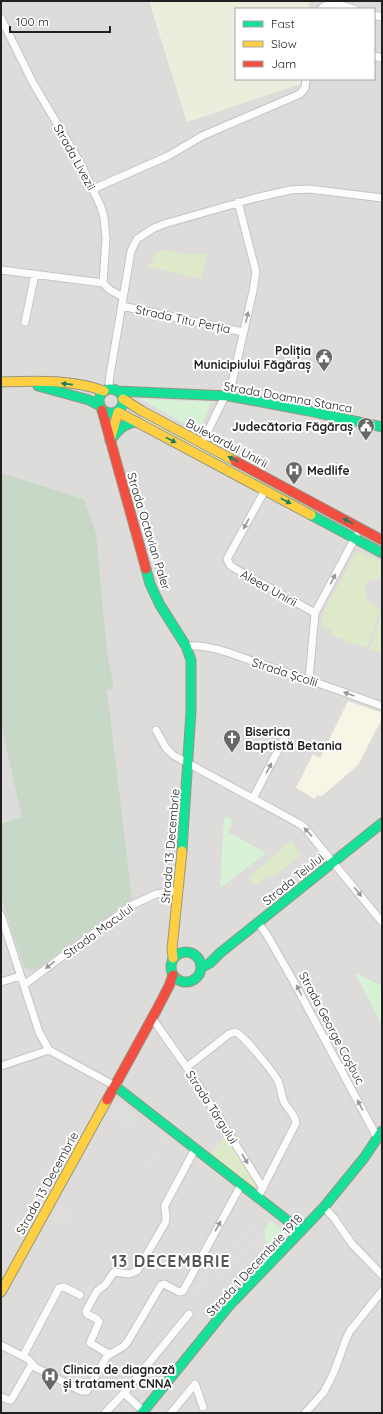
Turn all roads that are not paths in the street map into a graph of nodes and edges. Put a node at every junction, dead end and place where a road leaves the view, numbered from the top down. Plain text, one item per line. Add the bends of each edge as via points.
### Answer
1 (322, 8) edge
2 (351, 8) edge
3 (1, 18) edge
4 (306, 80) edge
5 (93, 189) junction
6 (382, 198) edge
7 (238, 202) junction
8 (1, 270) edge
9 (35, 274) junction
10 (103, 283) junction
11 (123, 297) junction
12 (122, 306) junction
13 (25, 322) dead end
14 (243, 332) junction
15 (1, 382) edge
16 (28, 382) junction
17 (111, 390) junction
18 (227, 396) junction
19 (123, 399) junction
20 (101, 408) junction
21 (118, 412) junction
22 (137, 422) junction
23 (382, 427) edge
24 (110, 441) junction
25 (202, 443) junction
26 (265, 490) junction
27 (321, 506) junction
28 (315, 517) junction
29 (361, 528) junction
30 (355, 538) junction
31 (382, 540) edge
32 (382, 553) edge
33 (315, 613) junction
34 (186, 646) junction
35 (313, 681) junction
36 (382, 706) edge
37 (156, 730) dead end
38 (285, 737) dead end
39 (188, 764) junction
40 (253, 798) junction
41 (382, 823) edge
42 (333, 862) junction
43 (178, 890) junction
44 (1, 915) edge
45 (382, 922) edge
46 (258, 923) junction
47 (175, 930) junction
48 (182, 952) junction
49 (220, 953) junction
50 (197, 957) junction
51 (173, 958) junction
52 (201, 968) junction
53 (173, 975) junction
54 (20, 976) junction
55 (1, 982) edge
56 (185, 982) junction
57 (24, 985) junction
58 (165, 995) junction
59 (152, 1018) junction
60 (49, 1050) junction
61 (1, 1066) edge
62 (186, 1067) junction
63 (115, 1086) junction
64 (381, 1139) edge
65 (195, 1148) junction
66 (241, 1185) junction
67 (263, 1188) junction
68 (258, 1197) junction
69 (324, 1207) junction
70 (301, 1231) junction
71 (382, 1275) edge
72 (382, 1291) edge
73 (1, 1292) edge
74 (80, 1295) dead end
75 (189, 1314) dead end
76 (1, 1345) edge
77 (109, 1354) junction
78 (23, 1356) junction
79 (32, 1364) junction
80 (124, 1393) junction
81 (1, 1396) edge
82 (202, 1408) dead end
83 (142, 1412) edge
84 (105, 1413) edge
85 (171, 1413) edge
86 (305, 1413) edge

1 - 2 street via 331,2
3 - 5 street, Strada Livezii via 32,83 77,155
4 - 5 street via 305,88 300,94 202,136 168,156
5 - 10 street, Strada Livezii via 101,207 106,229
6 - 7 street, Strada Titu Perția via 300,189
7 - 11 street, Strada Titu Perția via 164,224 141,235 134,242 131,251
14 -> 7 street, Strada Titu Perția via 256,272
8 - 9 street
9 - 10 street
9 - 13 street
10 - 11 street
11 - 12 street, Strada Titu Perția
12 - 14 street, Strada Titu Perția
12 - 17 street, Strada Titu Perția via 109,379
14 - 18 street, Strada Titu Perția
15 - 16 main road, Strada Doamna Stanca
17 -> 16 main road, Strada Doamna Stanca
16 - 20 main road, Strada Doamna Stanca via 88,400
17 - 18 main road, Strada Doamna Stanca
17 - 19 main road via 120,393
17 - 20 main road via 100,398
18 - 23 main road, Strada Doamna Stanca
18 - 25 street, Strada Titu Perția
19 - 21 main road
19 - 25 main road, Bulevardul Unirii
20 - 21 main road via 110,413
20 - 24 main road, Strada Octavian Paler
21 - 22 main road, Bulevardul Unirii
21 - 24 main road
22 - 24 main road via 121,427
22 -> 26 main road, Bulevardul Unirii
24 - 34 main road, Strada Octavian Paler via 150,584
27 -> 25 main road, Bulevardul Unirii
26 -> 28 main road, Bulevardul Unirii
26 -> 33 street, Aleea Unirii via 227,559 228,563
27 - 28 street
29 -> 27 main road, Bulevardul Unirii
28 - 30 main road, Bulevardul Unirii
29 - 30 street
29 - 31 main road, Bulevardul Unirii
30 - 32 main road, Bulevardul Unirii
33 -> 30 street
33 - 35 street
34 - 35 street, Strada Școlii via 222,651
34 - 39 main road, Strada 13 Decembrie via 192,672
36 -> 35 street, Strada Școlii
37 - 39 street via 169,752
40 -> 38 street
39 - 40 street
39 - 43 main road, Strada 13 Decembrie
42 -> 40 street via 304,827
41 - 42 main road, Strada Teiului
42 -> 45 street
42 - 46 main road, Strada Teiului
43 - 47 main road, Strada 13 Decembrie
43 -> 57 street, Strada Macului via 156,894 130,906
44 - 54 street
46 - 49 main road, Strada Teiului
64 -> 46 street, Strada George Coșbuc
47 - 48 main road, Strada 13 Decembrie via 176,942
47 - 51 main road, Strada 13 Decembrie
48 - 50 main road via 190,952
48 - 51 main road
49 - 50 main road, Strada Teiului via 206,958
49 - 52 main road, Strada Teiului
50 - 52 main road
51 - 53 main road
52 - 56 main road via 198,976
53 - 56 main road
53 - 58 main road, Strada 13 Decembrie
54 - 55 street
54 - 57 street
56 - 58 main road, Strada 13 Decembrie
57 - 60 street via 39,1032
58 - 59 main road, Strada 13 Decembrie
59 - 62 street, Strada Târgului
59 - 63 main road, Strada 13 Decembrie
60 - 61 street
60 - 63 street
62 -> 67 street, Strada Târgului
62 - 67 street via 235,1032 241,1035 275,1076 284,1102 296,1123
63 - 65 main road
63 - 73 main road, Strada 13 Decembrie
64 - 69 main road, Strada 1 Decembrie 1918
65 - 66 main road
65 - 77 street via 165,1205 165,1223 138,1270 129,1274 114,1272 97,1291 86,1311 99,1322 90,1343
66 - 68 main road
77 -> 66 street via 127,1343 160,1285 164,1284 182,1292
67 - 68 street
68 - 70 main road
69 - 70 main road, Strada 1 Decembrie 1918
69 - 71 street via 352,1244
70 - 83 main road, Strada 1 Decembrie 1918 via 228,1307
72 - 86 street via 350,1331 324,1392
74 - 78 street via 64,1287 59,1288
75 - 80 street, Strada 1 Decembrie 1918
76 - 78 street
77 - 79 street via 85,1392
78 - 79 street
79 - 81 street via 12,1400
80 - 83 street
80 - 84 street, Strada 1 Decembrie 1918
82 - 85 street via 195,1384

